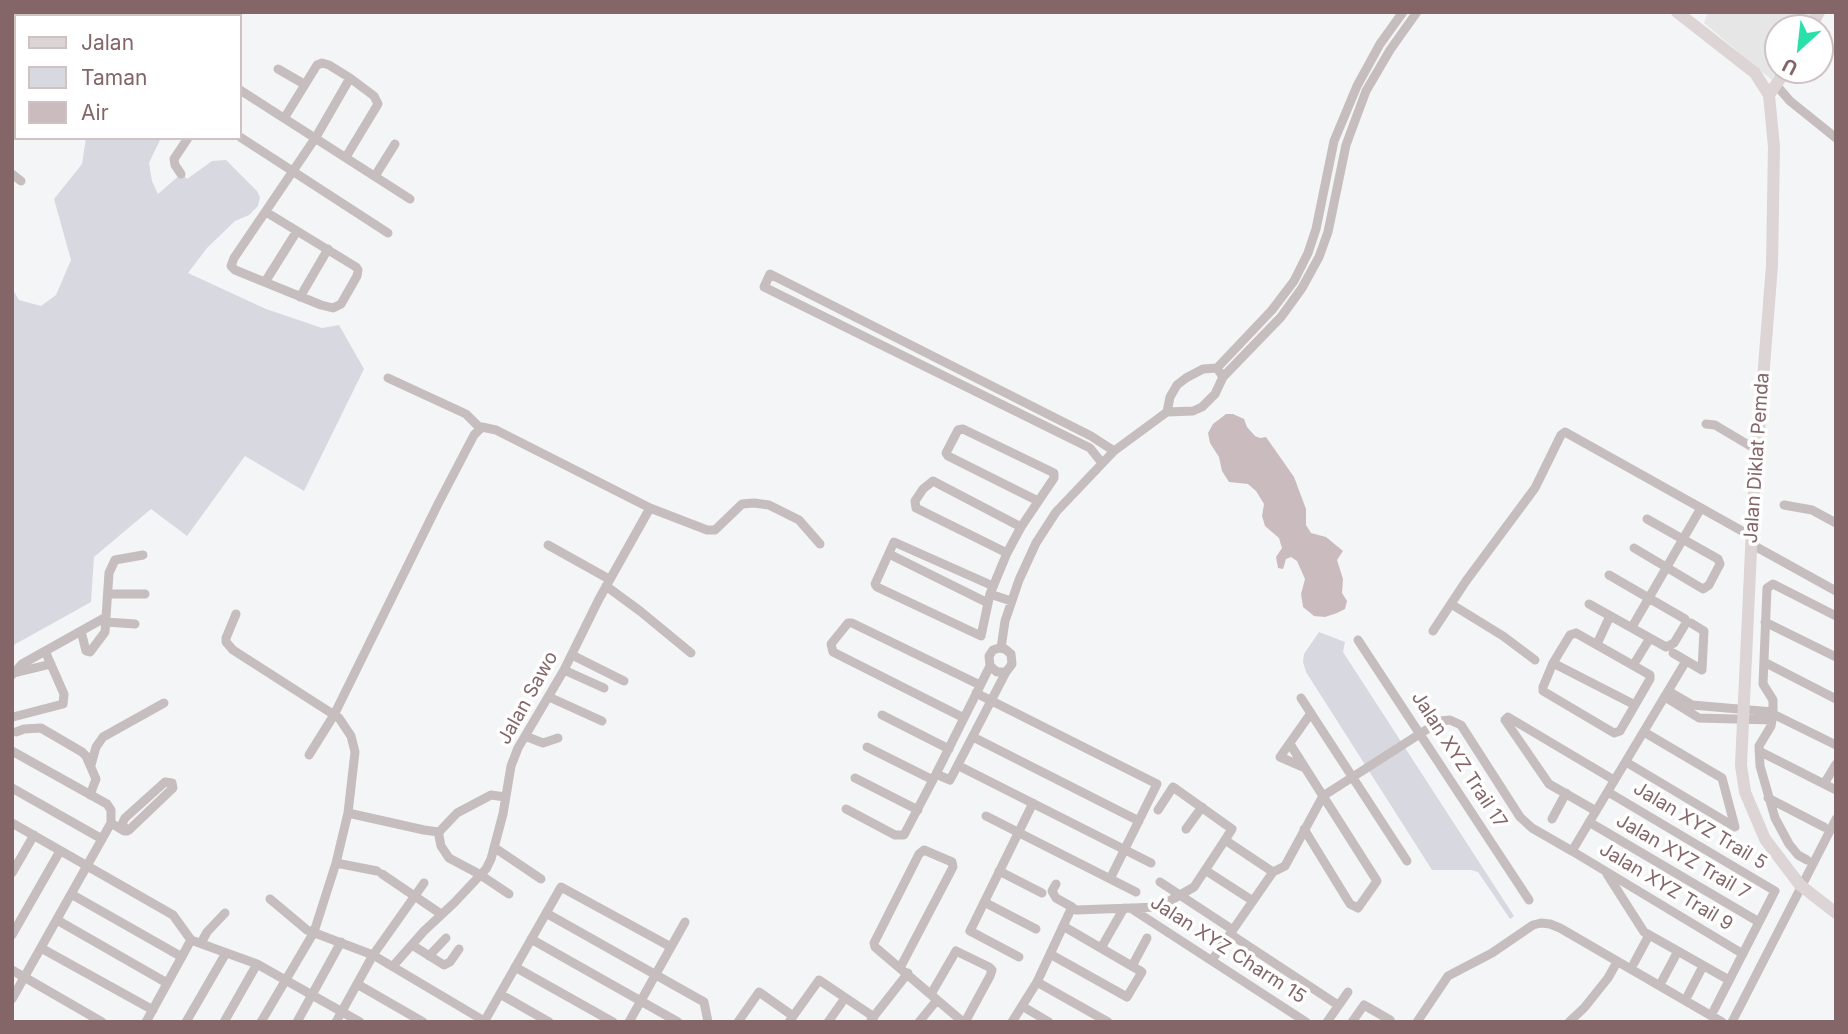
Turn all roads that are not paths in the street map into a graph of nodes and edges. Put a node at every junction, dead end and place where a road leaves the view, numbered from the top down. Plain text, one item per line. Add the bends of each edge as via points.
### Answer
1 (1403, 12) edge
2 (1417, 12) edge
3 (1676, 12) edge
4 (278, 69) dead end
5 (350, 78) junction
6 (304, 84) junction
7 (1777, 84) edge
8 (242, 91) edge
9 (1773, 91) junction
10 (285, 117) junction
11 (316, 137) junction
12 (242, 138) edge
13 (1836, 138) edge
14 (187, 140) edge
15 (395, 144) dead end
16 (346, 157) junction
17 (293, 171) junction
18 (12, 174) edge
19 (181, 174) dead end
20 (374, 176) junction
21 (21, 181) dead end
22 (410, 199) dead end
23 (266, 212) junction
24 (297, 231) junction
25 (388, 233) dead end
26 (328, 249) junction
27 (265, 282) junction
28 (300, 297) junction
29 (1217, 368) junction
30 (1223, 377) junction
31 (388, 378) dead end
32 (1167, 412) junction
33 (1706, 425) dead end
34 (480, 428) junction
35 (1091, 436) junction
36 (1086, 446) junction
37 (1757, 450) junction
38 (1114, 451) junction
39 (1102, 463) junction
40 (1038, 501) junction
41 (1784, 505) dead end
42 (650, 508) junction
43 (1700, 510) junction
44 (1647, 520) dead end
45 (1836, 523) edge
46 (1021, 527) junction
47 (1683, 539) junction
48 (1751, 540) junction
49 (820, 544) dead end
50 (548, 545) dead end
51 (1634, 548) dead end
52 (1007, 553) junction
53 (889, 554) junction
54 (143, 555) dead end
55 (1666, 567) junction
56 (1609, 575) dead end
57 (607, 583) junction
58 (1836, 591) edge
59 (109, 594) junction
60 (145, 594) dead end
61 (990, 594) junction
62 (1648, 599) junction
63 (1011, 601) junction
64 (1451, 604) junction
65 (1589, 604) dead end
66 (236, 614) dead end
67 (1610, 616) junction
68 (1836, 616) edge
69 (106, 620) junction
70 (1766, 622) junction
71 (1691, 623) dead end
72 (135, 624) dead end
73 (1632, 627) junction
74 (1433, 631) dead end
75 (81, 632) junction
76 (1650, 638) junction
77 (1359, 640) dead end
78 (1597, 644) junction
79 (1001, 648) junction
80 (46, 651) junction
81 (691, 653) dead end
82 (1673, 653) dead end
83 (572, 655) junction
84 (1836, 657) edge
85 (1535, 660) dead end
86 (1686, 661) junction
87 (1764, 662) junction
88 (1553, 663) junction
89 (51, 664) junction
90 (1634, 664) junction
91 (989, 666) junction
92 (564, 670) junction
93 (1006, 671) junction
94 (13, 674) edge
95 (624, 681) dead end
96 (604, 688) dead end
97 (978, 689) junction
98 (1667, 694) junction
99 (549, 697) junction
100 (1301, 698) dead end
101 (1836, 699) edge
102 (991, 700) junction
103 (164, 703) dead end
104 (1634, 705) junction
105 (1311, 713) junction
106 (1742, 714) junction
107 (13, 715) edge
108 (334, 715) junction
109 (882, 715) dead end
110 (1773, 715) junction
111 (964, 718) junction
112 (602, 721) dead end
113 (1644, 732) junction
114 (1420, 734) junction
115 (14, 736) edge
116 (525, 736) junction
117 (558, 737) dead end
118 (973, 737) junction
119 (1290, 744) junction
120 (1836, 745) edge
121 (867, 747) dead end
122 (948, 749) junction
123 (12, 751) edge
124 (1759, 751) junction
125 (309, 755) dead end
126 (1626, 762) junction
127 (1836, 764) edge
128 (91, 765) junction
129 (959, 766) junction
130 (1304, 768) junction
131 (935, 777) junction
132 (1352, 777) junction
133 (855, 778) dead end
134 (1614, 780) junction
135 (1824, 784) junction
136 (12, 788) edge
137 (1836, 790) edge
138 (1608, 792) junction
139 (1566, 793) junction
140 (90, 795) junction
141 (1322, 796) junction
142 (505, 797) junction
143 (1768, 799) junction
144 (143, 802) junction
145 (1033, 803) junction
146 (1202, 807) junction
147 (846, 809) dead end
148 (151, 810) junction
149 (918, 810) junction
150 (1158, 810) dead end
151 (1596, 810) junction
152 (348, 813) junction
153 (986, 816) dead end
154 (1552, 819) dead end
155 (1836, 819) edge
156 (1139, 821) junction
157 (1589, 822) junction
158 (12, 823) edge
159 (111, 823) junction
160 (1824, 827) dead end
161 (1186, 829) dead end
162 (1304, 830) junction
163 (127, 831) junction
164 (439, 832) junction
165 (1018, 833) junction
166 (34, 835) junction
167 (102, 839) junction
168 (1225, 840) junction
169 (495, 848) junction
170 (1125, 849) junction
171 (60, 851) junction
172 (1572, 851) junction
173 (1807, 860) dead end
174 (1407, 861) dead end
175 (337, 863) junction
176 (1152, 863) dead end
177 (87, 866) junction
178 (1205, 870) junction
179 (999, 871) junction
180 (1605, 871) junction
181 (1273, 872) junction
182 (12, 873) edge
183 (479, 874) junction
184 (541, 879) dead end
185 (1110, 879) junction
186 (1160, 882) dead end
187 (424, 883) dead end
188 (1056, 884) dead end
189 (1800, 885) junction
190 (1136, 892) dead end
191 (1042, 893) dead end
192 (71, 894) junction
193 (509, 894) dead end
194 (1180, 895) junction
195 (415, 896) junction
196 (270, 900) dead end
197 (1529, 900) dead end
198 (1253, 901) junction
199 (984, 902) junction
200 (1072, 907) junction
201 (1127, 908) junction
202 (225, 913) dead end
203 (546, 913) junction
204 (1836, 913) edge
205 (441, 914) junction
206 (57, 920) junction
207 (685, 922) dead end
208 (1759, 922) junction
209 (1063, 926) junction
210 (1036, 929) dead end
211 (314, 932) junction
212 (1231, 932) junction
213 (1649, 934) junction
214 (12, 936) edge
215 (446, 938) dead end
216 (1147, 938) dead end
217 (531, 939) junction
218 (196, 942) junction
219 (341, 942) junction
220 (412, 944) junction
221 (671, 947) junction
222 (41, 948) junction
223 (1101, 948) junction
224 (459, 949) dead end
225 (1678, 951) junction
226 (226, 953) junction
227 (1050, 954) junction
228 (1743, 954) junction
229 (373, 955) junction
230 (429, 956) junction
231 (182, 957) junction
232 (1019, 957) dead end
233 (1212, 960) junction
234 (1617, 962) junction
235 (1634, 963) dead end
236 (257, 964) junction
237 (393, 966) junction
238 (1132, 966) junction
239 (1703, 966) junction
240 (515, 967) junction
241 (12, 970) edge
242 (904, 970) junction
243 (656, 974) junction
244 (24, 977) junction
245 (286, 980) junction
246 (1662, 981) dead end
247 (1729, 981) junction
248 (1037, 982) junction
249 (167, 983) junction
250 (357, 984) junction
251 (1348, 992) dead end
252 (500, 994) junction
253 (312, 995) junction
254 (1688, 995) dead end
255 (934, 997) junction
256 (845, 998) junction
257 (12, 999) edge
258 (640, 1002) junction
259 (1022, 1006) junction
260 (1338, 1006) junction
261 (153, 1010) junction
262 (1714, 1010) dead end
263 (341, 1011) junction
264 (791, 1019) edge
265 (872, 1019) edge
266 (485, 1021) edge
267 (1390, 1021) edge
268 (102, 1022) edge
269 (146, 1022) edge
270 (186, 1022) edge
271 (224, 1022) edge
272 (261, 1022) edge
273 (297, 1022) edge
274 (335, 1022) edge
275 (360, 1022) edge
276 (423, 1022) edge
277 (550, 1022) edge
278 (613, 1022) edge
279 (629, 1022) edge
280 (678, 1022) edge
281 (708, 1022) edge
282 (738, 1022) edge
283 (828, 1022) edge
284 (919, 1022) edge
285 (964, 1022) edge
286 (1012, 1022) edge
287 (1049, 1022) edge
288 (1108, 1022) edge
289 (1306, 1022) edge
290 (1328, 1022) edge
291 (1352, 1022) edge
292 (1417, 1022) edge
293 (1569, 1022) edge
294 (1722, 1022) edge
295 (1732, 1022) edge

1 - 29 street via 1357,86 1334,141 1316,229 1294,281
2 - 30 street via 1366,91 1346,145 1319,257 1281,317
3 - 9 street
4 - 6 street
5 - 6 street via 322,63
5 - 11 street
5 - 16 street via 378,104
6 - 10 street
7 - 9 street
8 - 10 street
9 - 13 street
9 - 37 street, Jalan Diklat Pemda via 1772,265
10 - 11 street
11 - 16 street
11 - 17 street
12 - 17 street
14 - 19 street via 174,159
15 - 20 street
16 - 20 street
17 - 23 street
17 - 25 street
18 - 21 street
20 - 22 street
23 - 24 street
23 - 27 street via 231,266
24 - 26 street
24 - 27 street
26 - 28 street
26 - 28 street via 358,270 344,299 332,308
27 - 28 street
29 - 30 street
29 - 32 street via 1186,377 1170,397
30 - 32 street via 1202,407
31 - 34 street via 466,414
32 - 38 street
33 - 37 street via 1715,425
34 - 42 street via 496,430
34 - 108 street
35 - 36 street
35 - 36 street via 770,274 764,287
35 - 38 street
36 - 39 street
37 - 48 street, Jalan Diklat Pemda
38 - 39 street
39 - 63 street via 1041,534
40 - 40 street via 948,456 954,434 963,429 1054,473
40 - 46 street
41 - 45 street via 1812,510
42 - 49 street via 715,530 743,504 769,506 799,520
42 - 57 street, Jalan Sawo
43 - 47 street
43 - 48 street
43 - 64 street via 1565,432 1535,488
44 - 47 street
46 - 52 street
46 - 52 street via 933,481 915,501 916,508
47 - 55 street
47 - 55 street via 1720,560 1709,585 1703,589
48 - 58 street
48 - 106 street, Jalan Diklat Pemda
50 - 57 street
51 - 55 street
52 - 61 street
53 - 61 street
53 - 61 street via 894,541 898,542
53 - 61 street via 875,586 979,637
54 - 59 street via 115,560
55 - 62 street
56 - 62 street
57 - 81 street
57 - 83 street, Jalan Sawo
59 - 60 street
59 - 69 street
61 - 63 street
62 - 73 street
62 - 76 street via 1686,621 1669,647
63 - 79 street
64 - 74 street
64 - 85 street
65 - 67 street
66 - 108 street via 226,638 233,650
67 - 73 street
67 - 78 street
68 - 70 street via 1773,584 1767,588
69 - 72 street
69 - 75 street
69 - 75 street via 105,632 90,652
70 - 84 street
70 - 87 street
71 - 86 street via 1704,631 1702,670
73 - 76 street
75 - 80 street
76 - 90 street
77 - 114 street, Jalan XYZ Trail 17
78 - 88 street via 1573,633
78 - 90 street
79 - 91 street via 990,654
79 - 93 street via 1013,658
80 - 89 street
80 - 94 street
82 - 86 street
83 - 92 street, Jalan Sawo
83 - 95 street
86 - 98 street
87 - 101 street
87 - 110 street via 1763,684 1773,700
88 - 104 street
88 - 104 street via 1543,691 1614,733
89 - 94 street
89 - 107 street via 64,694 62,705
90 - 104 street via 1650,677
91 - 93 street
91 - 97 street
92 - 96 street
92 - 99 street, Jalan Sawo
93 - 102 street
97 - 102 street
97 - 111 street
97 - 111 street via 852,623 831,644 834,653
98 - 106 street via 1692,705
98 - 113 street
99 - 112 street
99 - 116 street, Jalan Sawo
100 - 105 street
102 - 118 street
102 - 156 street via 1156,783
103 - 128 street via 103,737
105 - 119 street
105 - 132 street
106 - 110 street
106 - 189 street, Jalan Diklat Pemda via 1741,765 1752,813 1765,839
107 - 115 street
108 - 125 street
108 - 152 street via 351,736 355,752
109 - 122 street
110 - 120 street
110 - 124 street
111 - 122 street
113 - 126 street
113 - 126 street via 1722,778 1735,827
114 - 132 street, Jalan XYZ Trail 9
114 - 172 street, Jalan XYZ Trail 9 via 1440,721 1461,725 1520,817
114 - 197 street, Jalan XYZ Trail 17
115 - 128 street via 24,729 41,728 82,752
116 - 117 street via 543,743
116 - 142 street, Jalan Sawo via 511,766
118 - 129 street
118 - 156 street
119 - 130 street
119 - 130 street via 1280,757
121 - 131 street
122 - 131 street
123 - 140 street
124 - 135 street
124 - 143 street
126 - 134 street
127 - 135 street
128 - 140 street via 96,779
129 - 131 street via 951,781
129 - 145 street
130 - 141 street
131 - 149 street
132 - 141 street, Jalan XYZ Trail 9
132 - 174 street
133 - 149 street
134 - 138 street
134 - 139 street via 1505,720 1549,784
135 - 137 street
136 - 167 street
138 - 151 street
138 - 208 street, Jalan XYZ Trail 5 via 1775,891
139 - 151 street
139 - 154 street
140 - 159 street via 110,806
141 - 162 street
141 - 162 street via 1377,881 1357,908 1350,904
142 - 164 street via 480,799 457,813
142 - 169 street, Jalan Sawo
143 - 160 street
143 - 173 street via 1789,844
144 - 148 street
144 - 148 street via 164,782 172,783 173,788
144 - 163 street via 122,821
145 - 165 street
145 - 170 street
146 - 150 street via 1173,787
146 - 161 street
146 - 168 street via 1233,829
147 - 149 street via 901,836
148 - 163 street
151 - 157 street
152 - 164 street
152 - 175 street
153 - 165 street
155 - 189 street
156 - 170 street
157 - 172 street
157 - 208 street, Jalan XYZ Trail 7
158 - 166 street
159 - 163 street
159 - 167 street
162 - 181 street via 1285,866
164 - 183 street via 449,858
165 - 179 street
165 - 185 street
166 - 171 street
166 - 182 street
167 - 177 street
168 - 178 street
168 - 181 street
169 - 183 street, Jalan Sawo
169 - 184 street
170 - 176 street
170 - 185 street
171 - 177 street
171 - 214 street
172 - 180 street, Jalan XYZ Trail 9
175 - 195 street via 380,872
175 - 211 street
177 - 192 street
177 - 218 street via 173,915
178 - 194 street via 1194,887
178 - 198 street
179 - 191 street
179 - 199 street
180 - 213 street
180 - 228 street, Jalan XYZ Trail 9
181 - 198 street
183 - 193 street
183 - 205 street, Jalan Sawo
185 - 190 street
186 - 194 street
187 - 195 street
188 - 200 street via 1052,891 1056,898
189 - 204 street, Jalan Diklat Pemda
189 - 295 street
192 - 206 street
192 - 231 street
194 - 201 street via 1158,907
194 - 212 street
195 - 205 street
195 - 229 street
196 - 211 street
198 - 212 street
199 - 210 street
199 - 232 street via 970,932
200 - 201 street
200 - 209 street
201 - 223 street
201 - 233 street, Jalan XYZ Charm 15
202 - 218 street
203 - 217 street
203 - 221 street via 558,890 565,888
203 - 243 street
205 - 220 street, Jalan Sawo
206 - 222 street
206 - 249 street
207 - 221 street
208 - 228 street
209 - 223 street
209 - 227 street
211 - 219 street
211 - 245 street
212 - 233 street
212 - 260 street
213 - 225 street
213 - 235 street
215 - 230 street
216 - 238 street
217 - 240 street
217 - 258 street
218 - 226 street
218 - 231 street
219 - 229 street
219 - 253 street
220 - 230 street
220 - 237 street, Jalan Sawo
221 - 243 street
222 - 244 street
222 - 261 street
223 - 238 street
224 - 230 street via 444,965
225 - 239 street
225 - 246 street
226 - 236 street
226 - 270 street
227 - 238 street via 1127,997 1142,972
227 - 248 street
228 - 247 street
229 - 237 street
229 - 250 street
231 - 249 street
233 - 289 street, Jalan XYZ Charm 15
234 - 292 street via 1560,928 1533,925 1448,976
234 - 293 street
234 - 294 street
236 - 245 street
236 - 271 street
237 - 266 street
239 - 247 street
239 - 254 street
240 - 252 street
240 - 278 street
241 - 244 street
242 - 242 street via 874,943 924,850 952,862 953,867
242 - 255 street
242 - 265 street
243 - 258 street
243 - 281 street via 704,1002
244 - 257 street
244 - 268 street
245 - 253 street
245 - 272 street
247 - 262 street
248 - 259 street
248 - 288 street
249 - 261 street
250 - 263 street
250 - 276 street
251 - 260 street
252 - 266 street
252 - 277 street
253 - 263 street
253 - 273 street
255 - 284 street
255 - 285 street
255 - 285 street via 956,951 989,967 990,976
256 - 264 street via 819,980
256 - 265 street
256 - 283 street
258 - 279 street
258 - 280 street
259 - 286 street
259 - 287 street
260 - 290 street
261 - 269 street
263 - 274 street
263 - 275 street
264 - 282 street via 759,992
267 - 291 street via 1364,1005

